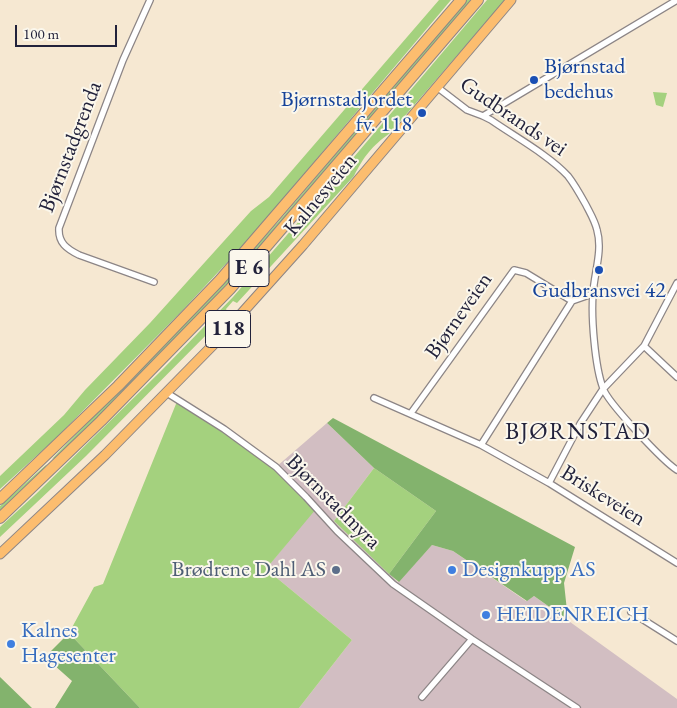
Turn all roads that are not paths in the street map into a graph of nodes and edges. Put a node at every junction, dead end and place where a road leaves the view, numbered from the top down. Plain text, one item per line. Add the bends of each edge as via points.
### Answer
1 (150, 0) edge
2 (460, 0) edge
3 (478, 0) edge
4 (511, 0) edge
5 (677, 0) edge
6 (437, 87) junction
7 (483, 116) junction
8 (154, 282) dead end
9 (677, 283) edge
10 (592, 294) junction
11 (572, 301) junction
12 (644, 346) junction
13 (677, 376) edge
14 (603, 389) junction
15 (167, 393) junction
16 (374, 398) dead end
17 (411, 413) junction
18 (481, 445) junction
19 (677, 470) edge
20 (548, 483) junction
21 (0, 500) edge
22 (0, 518) edge
23 (0, 554) edge
24 (677, 563) edge
25 (631, 612) dead end
26 (472, 639) junction
27 (677, 641) edge
28 (422, 697) dead end
29 (577, 708) edge

1 - 8 street, Bjørnstadgrenda via 123,60 59,234 62,243 79,255
2 - 21 highway, E 6 via 220,280 111,393
3 - 22 highway, E 6 via 230,289 108,415
4 - 6 main road, Kalnesveien / 118
5 - 7 street
6 - 7 street, Gudbrands vei via 467,110
6 - 15 main road, Kalnesveien / 118 via 266,287
7 - 10 street, Gudbrands vei via 556,165 582,198 599,241
9 - 12 street
10 - 11 street
10 - 14 street, Gudbrands vei via 594,340
11 - 17 street, Bjørneveien via 526,273 514,270
11 - 18 street
12 - 13 street
12 - 14 street
14 - 19 street, Gudbrands vei via 655,451
14 - 20 street
15 - 23 main road, Kalnesveien / 118
15 - 26 street, Bjørnstadmyra via 276,467 342,537 393,584
16 - 17 street, Briskeveien
17 - 18 street, Briskeveien
18 - 20 street, Briskeveien
20 - 24 street, Briskeveien
25 - 27 street
26 - 28 street
26 - 29 street, Bjørnstadmyra

